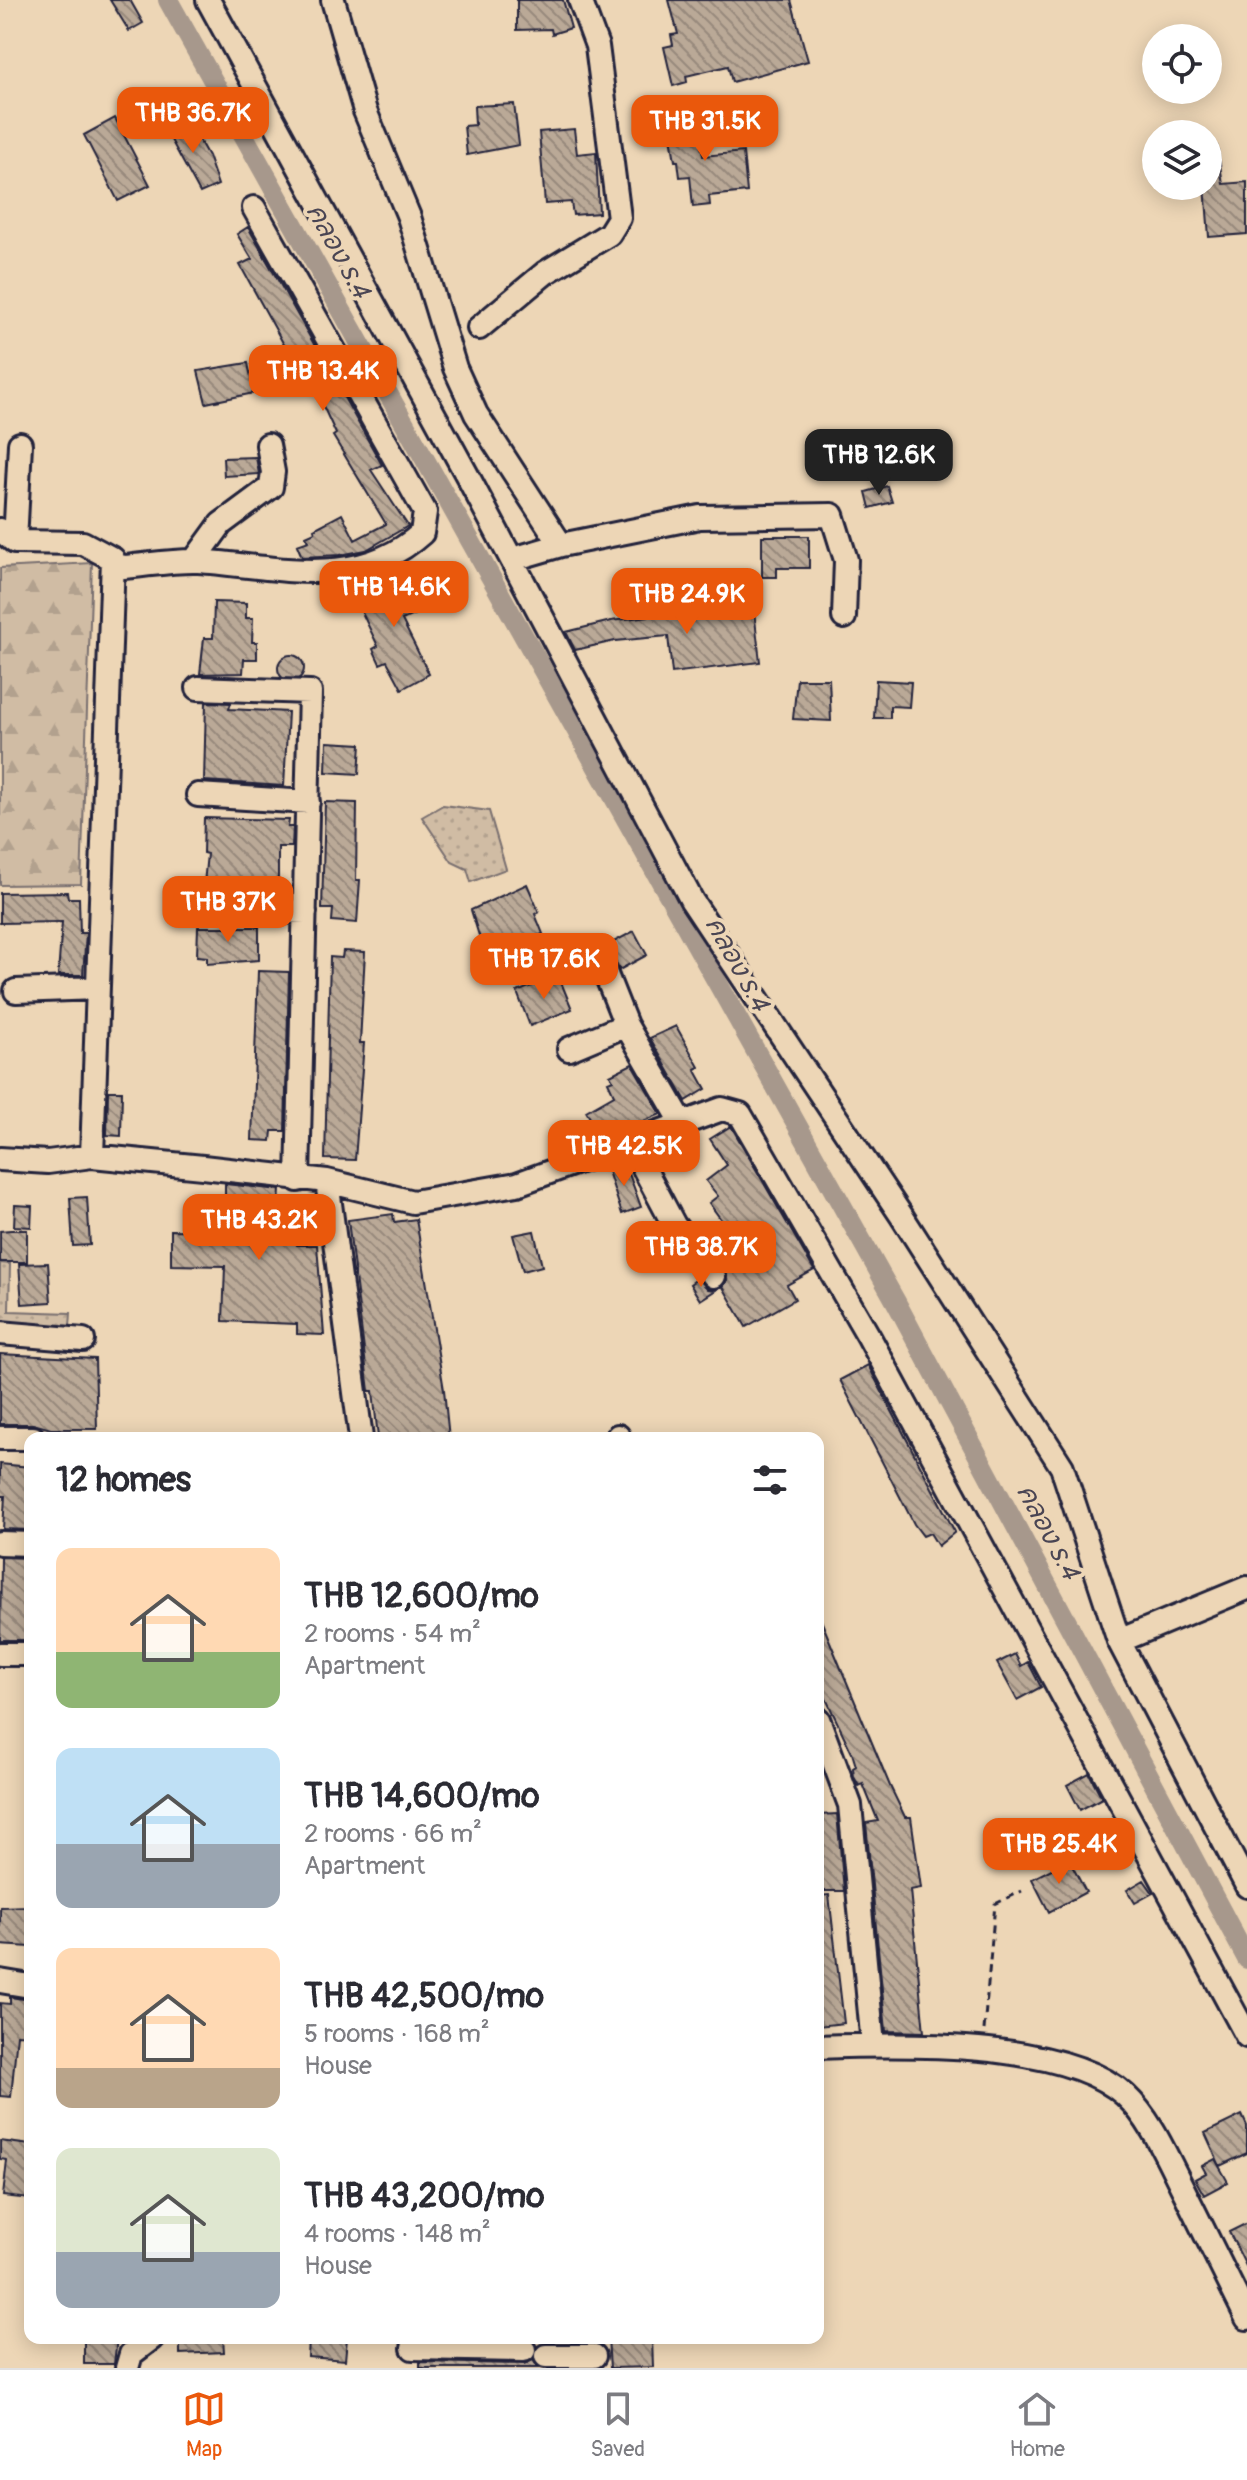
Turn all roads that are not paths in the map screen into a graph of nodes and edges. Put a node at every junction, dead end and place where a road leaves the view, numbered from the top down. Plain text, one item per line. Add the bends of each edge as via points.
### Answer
1 (208, 0) edge
2 (333, 0) edge
3 (580, 0) edge
4 (254, 208) dead end
5 (479, 328) dead end
6 (20, 444) dead end
7 (268, 445) dead end
8 (7, 536) edge
9 (561, 545) junction
10 (113, 559) junction
11 (513, 559) junction
12 (194, 561) junction
13 (844, 617) dead end
14 (198, 688) dead end
15 (198, 795) dead end
16 (308, 802) junction
17 (190, 908) dead end
18 (305, 912) junction
19 (597, 952) dead end
20 (97, 988) junction
21 (16, 991) dead end
22 (626, 1025) junction
23 (569, 1049) dead end
24 (683, 1124) junction
25 (630, 1142) junction
26 (92, 1156) junction
27 (0, 1159) edge
28 (298, 1180) junction
29 (327, 1181) junction
30 (714, 1276) dead end
31 (0, 1333) edge
32 (83, 1340) dead end
33 (360, 1432) edge
34 (0, 1438) edge
35 (24, 1438) edge
36 (0, 1543) edge
37 (24, 1544) edge
38 (1247, 1588) edge
39 (1119, 1641) junction
40 (0, 1654) edge
41 (24, 1654) edge
42 (824, 1735) edge
43 (1247, 1886) edge
44 (0, 1981) edge
45 (24, 1985) edge
46 (1247, 2036) edge
47 (873, 2045) junction
48 (824, 2047) edge
49 (1247, 2318) edge
50 (144, 2344) edge
51 (524, 2350) dead end
52 (413, 2351) edge
53 (594, 2354) edge
54 (546, 2356) dead end
55 (127, 2368) edge

1 - 11 street
2 - 9 street via 365,111 409,217 455,368 476,414
3 - 5 street via 597,46 619,218 609,234 545,273
4 - 12 street via 426,521 411,544 337,572
6 - 8 street
7 - 12 street via 271,487 221,524
8 - 10 street via 83,543
9 - 11 street
9 - 13 street via 700,517 832,515 846,560
10 - 12 street via 124,567
10 - 20 street
11 - 39 street via 692,901 1062,1467
14 - 16 street via 310,692
15 - 16 street
16 - 18 street
17 - 18 street
18 - 28 street
19 - 22 street
20 - 21 street
20 - 26 street
22 - 23 street
22 - 24 street
24 - 25 street
24 - 46 street via 722,1109 740,1114 869,1337
25 - 29 street via 517,1184 413,1202
25 - 30 street via 674,1225
26 - 27 street via 48,1162
26 - 28 street
28 - 29 street
29 - 33 street
31 - 32 street
34 - 35 street
36 - 37 street
38 - 39 street
39 - 43 street
40 - 41 street
42 - 47 street via 850,1805
44 - 45 street
47 - 48 street
47 - 49 street via 1011,2051 1080,2069 1124,2094 1158,2139
50 - 55 street via 131,2354
51 - 52 street
53 - 54 street

